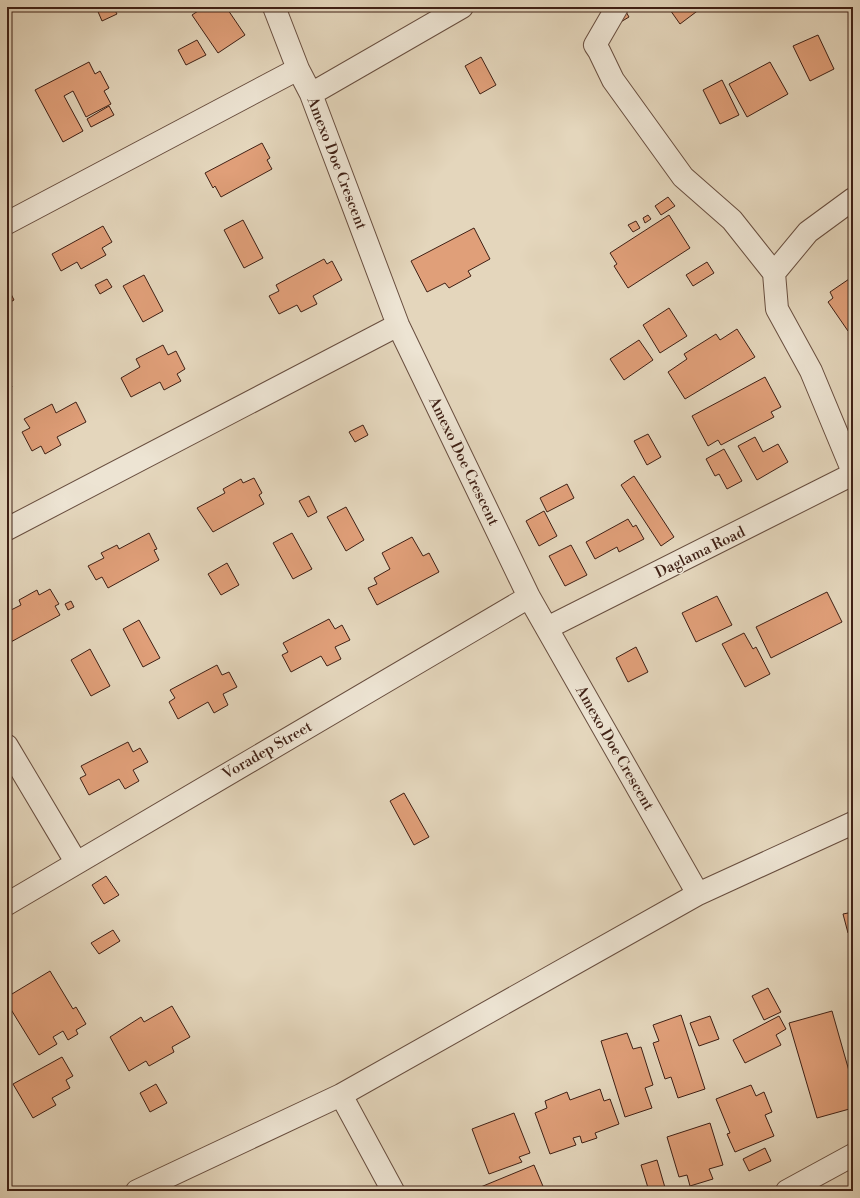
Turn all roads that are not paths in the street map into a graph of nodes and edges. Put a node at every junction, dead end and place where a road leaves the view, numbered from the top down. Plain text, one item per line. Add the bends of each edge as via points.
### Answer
1 (274, 7) edge
2 (462, 7) edge
3 (617, 7) edge
4 (298, 69) junction
5 (311, 94) junction
6 (853, 199) edge
7 (7, 223) edge
8 (774, 273) junction
9 (398, 325) junction
10 (853, 473) edge
11 (7, 529) edge
12 (529, 597) junction
13 (547, 628) junction
14 (7, 746) edge
15 (853, 823) edge
16 (76, 862) junction
17 (698, 894) junction
18 (7, 904) edge
19 (341, 1095) junction
20 (853, 1155) edge
21 (137, 1191) edge
22 (393, 1191) edge
23 (787, 1191) edge

1 - 4 street, Amexo Doe Crescent
2 - 5 street
3 - 8 street via 595,45 613,80 683,177 732,220
4 - 5 street, Amexo Doe Crescent
4 - 7 street
5 - 9 street, Amexo Doe Crescent
6 - 8 street via 808,232
8 - 10 street via 777,309 811,371
9 - 11 street
9 - 12 street, Amexo Doe Crescent
10 - 13 street, Daglama Road
12 - 13 street, Amexo Doe Crescent
12 - 16 street, Voradep Street
13 - 17 street, Amexo Doe Crescent
14 - 16 street
15 - 17 street
16 - 18 street, Voradep Street
17 - 19 street
19 - 21 street
19 - 22 street
20 - 23 street

